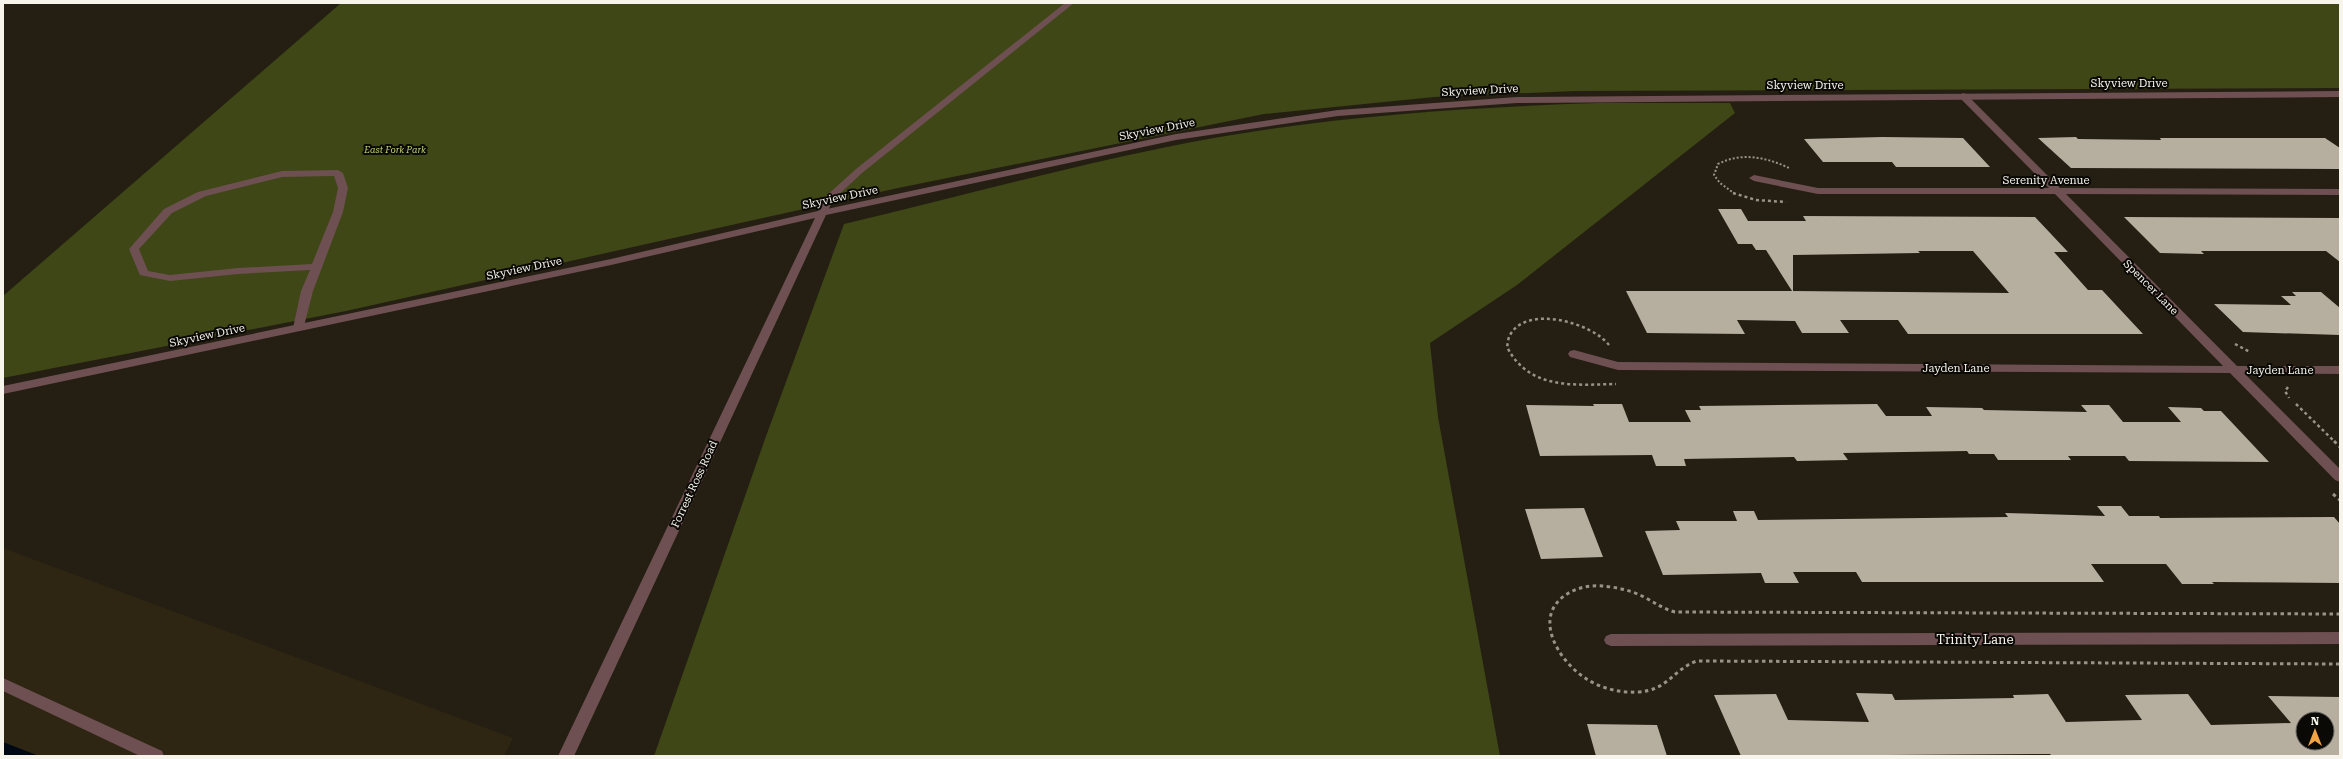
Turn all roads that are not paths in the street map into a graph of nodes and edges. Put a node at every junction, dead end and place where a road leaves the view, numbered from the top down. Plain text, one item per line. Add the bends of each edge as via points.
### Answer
1 (1070, 3) edge
2 (2340, 94) edge
3 (1963, 96) junction
4 (1754, 178) dead end
5 (2058, 192) junction
6 (2340, 192) edge
7 (822, 213) junction
8 (315, 267) junction
9 (299, 328) junction
10 (1574, 354) dead end
11 (2234, 370) junction
12 (2340, 370) edge
13 (3, 390) edge
14 (2340, 477) edge
15 (2340, 638) edge
16 (1611, 640) dead end
17 (3, 684) edge
18 (156, 756) edge
19 (566, 756) edge

1 - 7 street, Forrest Ross Road via 859,171 829,200
2 - 3 street, Skyview Drive
3 - 5 street, Spencer Lane
3 - 7 street, Skyview Drive via 1517,100 1338,113 1176,137
4 - 5 street, Serenity Avenue via 1818,191
5 - 6 street, Serenity Avenue
5 - 11 street, Spencer Lane
7 - 9 street, Skyview Drive via 612,262
7 - 19 street, Forrest Ross Road
8 - 8 street via 338,212 343,188 338,173 282,174 202,194 168,211 134,249 144,273 170,278
8 - 9 street
9 - 13 street, Skyview Drive
10 - 11 street, Jayden Lane via 1618,366
11 - 12 street, Jayden Lane
11 - 14 street, Spencer Lane
15 - 16 street, Trinity Lane
17 - 18 street

